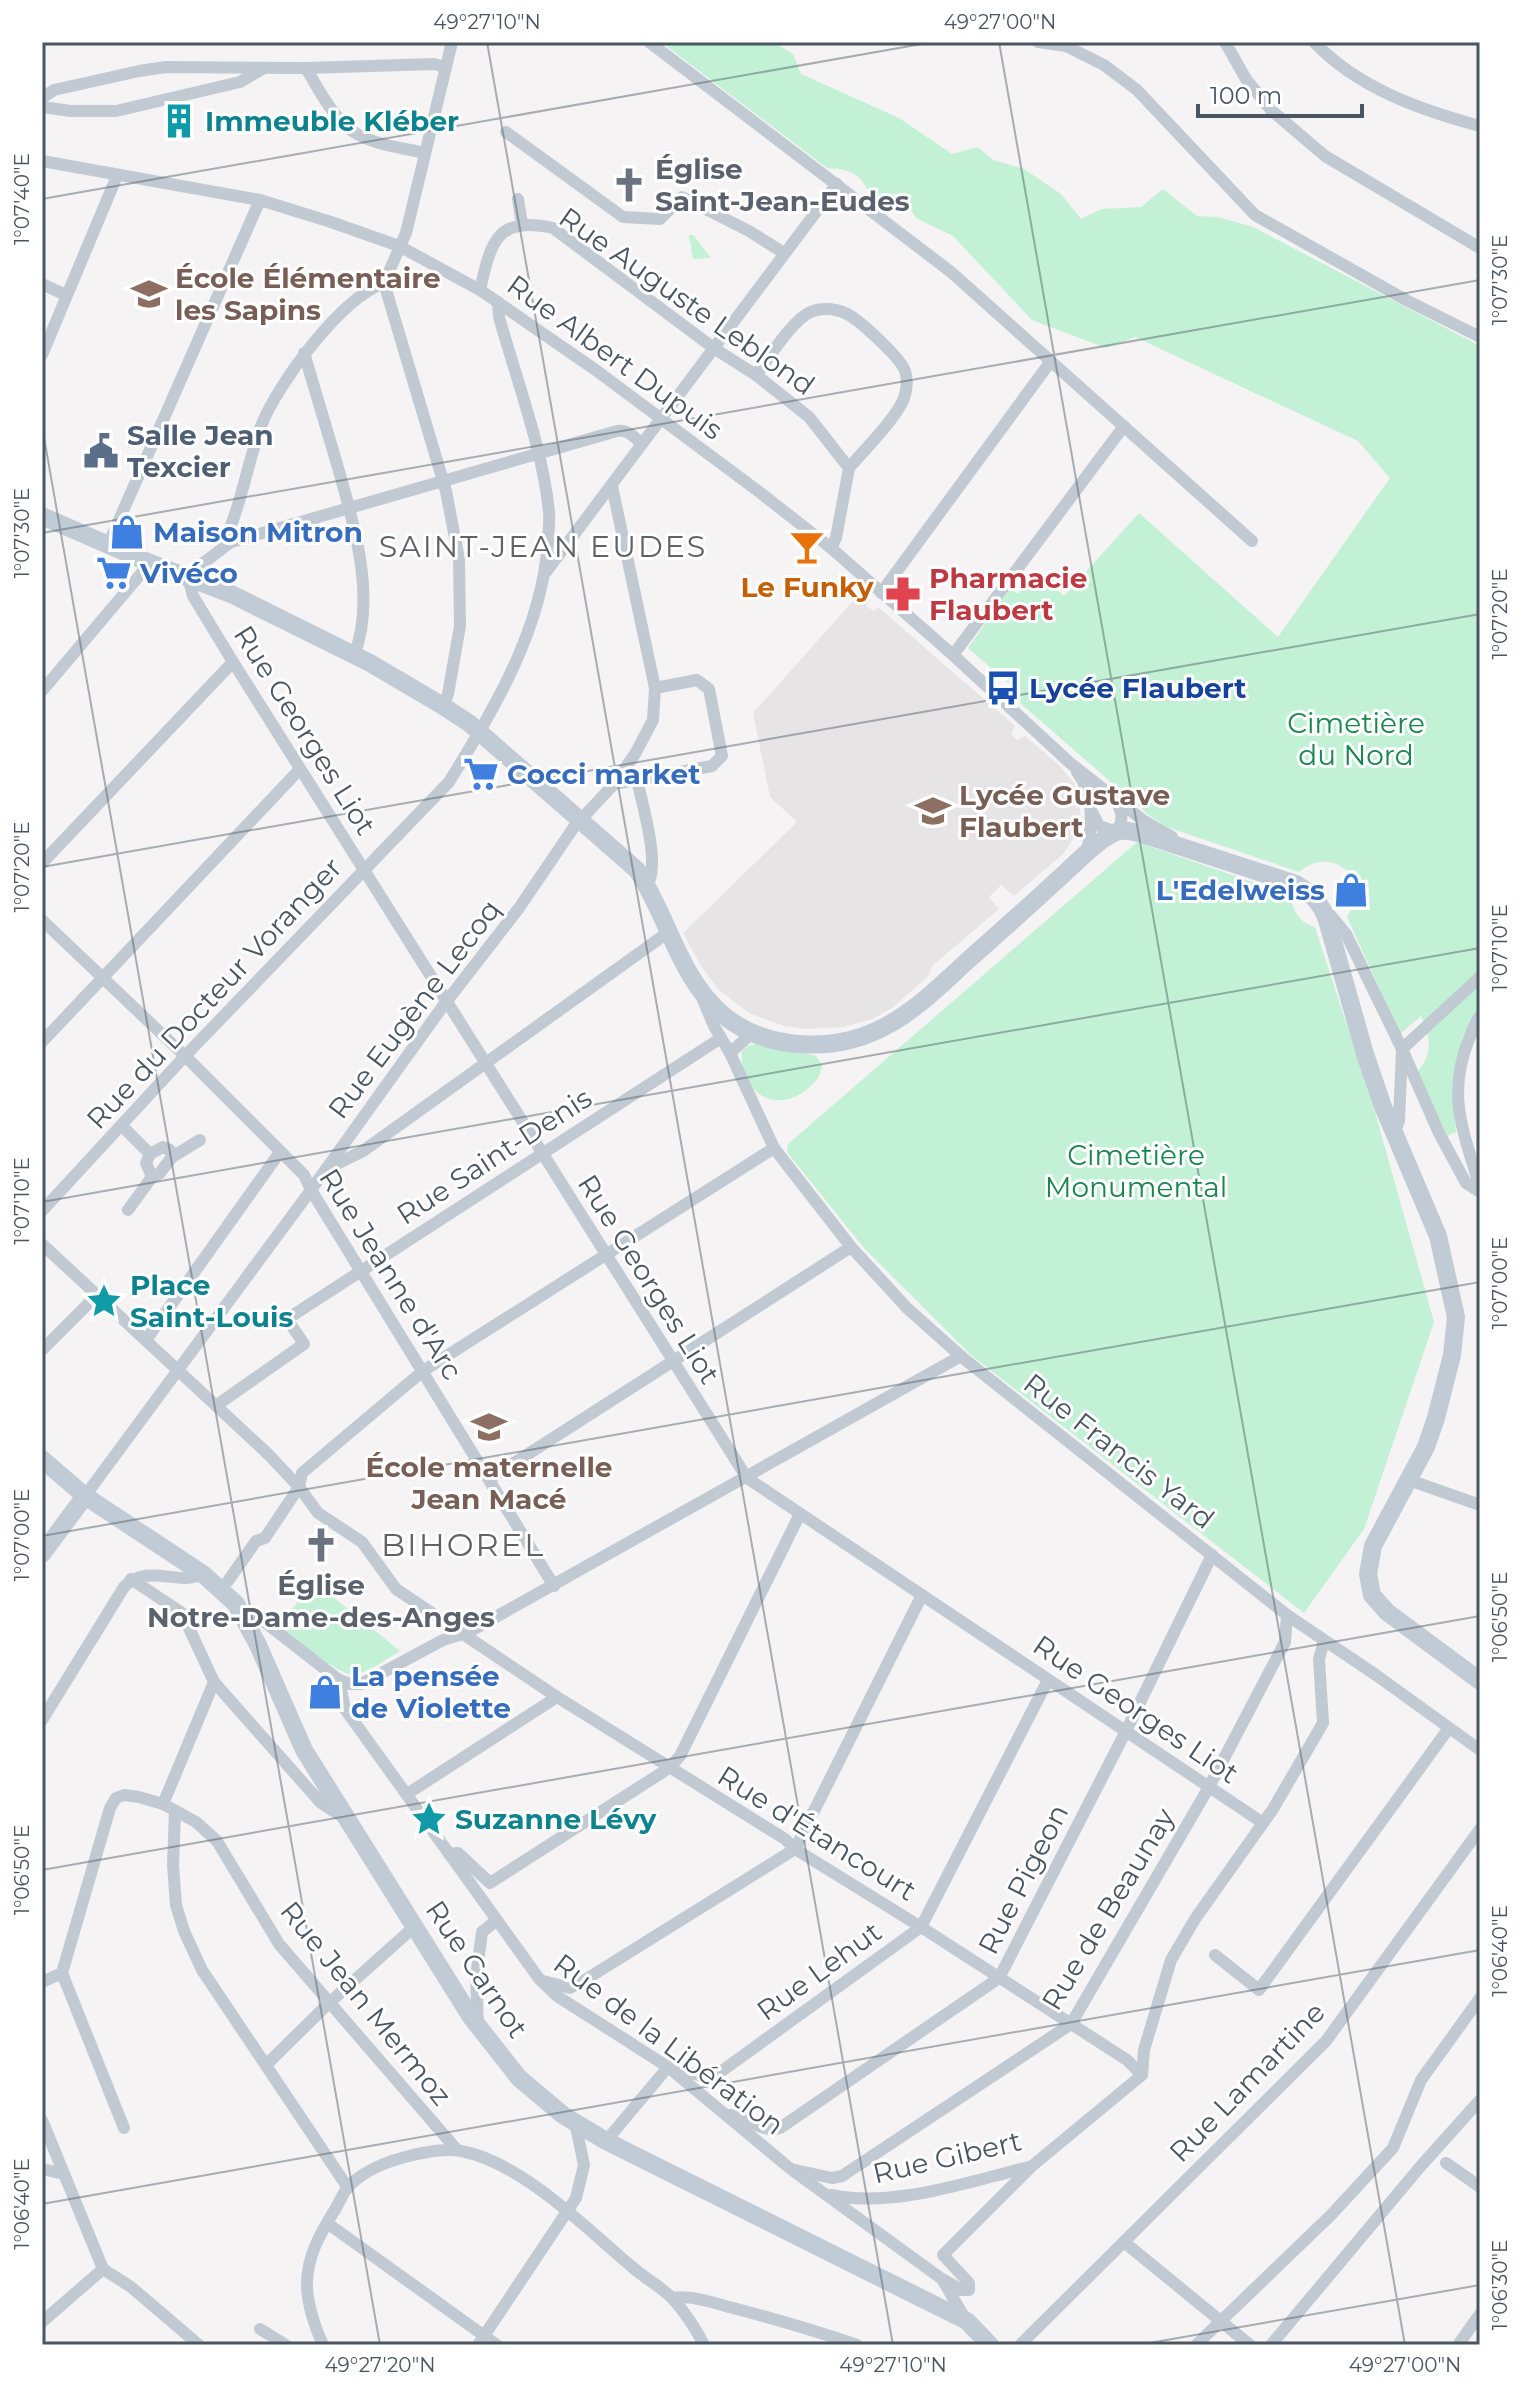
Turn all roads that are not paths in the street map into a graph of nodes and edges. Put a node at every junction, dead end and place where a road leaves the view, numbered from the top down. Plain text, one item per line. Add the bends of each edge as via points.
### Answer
1 (452, 42) edge
2 (649, 42) edge
3 (1038, 42) edge
4 (1225, 42) edge
5 (1314, 42) edge
6 (445, 67) junction
7 (265, 68) junction
8 (306, 68) junction
9 (42, 98) edge
10 (42, 107) edge
11 (1480, 126) edge
12 (506, 132) dead end
13 (424, 153) junction
14 (42, 161) edge
15 (117, 176) junction
16 (837, 184) junction
17 (518, 199) dead end
18 (260, 200) junction
19 (522, 224) junction
20 (399, 246) junction
21 (1480, 248) edge
22 (784, 253) junction
23 (384, 283) junction
24 (42, 284) edge
25 (480, 290) junction
26 (66, 295) junction
27 (498, 302) junction
28 (1480, 337) edge
29 (715, 349) junction
30 (304, 353) junction
31 (42, 355) edge
32 (1051, 361) junction
33 (756, 375) junction
34 (661, 419) junction
35 (1124, 426) junction
36 (642, 444) junction
37 (537, 453) junction
38 (849, 468) junction
39 (443, 480) junction
40 (612, 486) junction
41 (349, 508) junction
42 (42, 516) edge
43 (1252, 541) dead end
44 (231, 542) junction
45 (108, 545) junction
46 (831, 548) junction
47 (150, 563) junction
48 (546, 573) junction
49 (191, 578) junction
50 (881, 593) junction
51 (354, 655) junction
52 (953, 655) junction
53 (233, 662) junction
54 (655, 688) junction
55 (42, 691) edge
56 (443, 706) junction
57 (479, 733) junction
58 (1070, 763) junction
59 (300, 769) junction
60 (637, 779) junction
61 (614, 784) junction
62 (1115, 797) junction
63 (1091, 810) junction
64 (582, 821) junction
65 (1117, 832) junction
66 (1196, 851) junction
67 (1087, 853) junction
68 (42, 863) edge
69 (364, 870) junction
70 (647, 886) junction
71 (1319, 903) junction
72 (42, 920) edge
73 (670, 931) junction
74 (103, 977) junction
75 (1480, 977) edge
76 (446, 1002) junction
77 (1480, 1016) edge
78 (723, 1026) junction
79 (753, 1032) junction
80 (42, 1042) edge
81 (1402, 1049) junction
82 (730, 1053) junction
83 (185, 1056) junction
84 (486, 1063) junction
85 (122, 1126) junction
86 (1395, 1131) junction
87 (200, 1140) dead end
88 (347, 1140) junction
89 (772, 1145) junction
90 (363, 1151) junction
91 (280, 1152) junction
92 (150, 1154) junction
93 (541, 1154) junction
94 (172, 1157) junction
95 (326, 1169) junction
96 (152, 1177) junction
97 (311, 1190) junction
98 (1480, 1190) edge
99 (128, 1210) dead end
100 (42, 1211) edge
101 (42, 1244) edge
102 (851, 1247) junction
103 (606, 1256) junction
104 (361, 1270) junction
105 (97, 1295) junction
106 (146, 1340) junction
107 (42, 1350) edge
108 (961, 1356) junction
109 (673, 1363) junction
110 (178, 1370) junction
111 (423, 1371) junction
112 (217, 1405) junction
113 (42, 1459) edge
114 (747, 1478) junction
115 (489, 1479) junction
116 (1409, 1480) junction
117 (299, 1487) junction
118 (85, 1496) junction
119 (1480, 1505) edge
120 (800, 1514) junction
121 (42, 1554) edge
122 (1212, 1555) junction
123 (203, 1574) junction
124 (131, 1579) junction
125 (228, 1581) dead end
126 (554, 1586) junction
127 (922, 1595) junction
128 (244, 1615) junction
129 (1287, 1615) junction
130 (463, 1636) junction
131 (1324, 1641) junction
132 (339, 1680) junction
133 (1048, 1680) junction
134 (1480, 1681) edge
135 (214, 1682) junction
136 (557, 1697) junction
137 (42, 1720) edge
138 (1449, 1728) junction
139 (1126, 1731) junction
140 (1480, 1750) edge
141 (669, 1768) junction
142 (1209, 1787) junction
143 (407, 1794) junction
144 (163, 1804) junction
145 (175, 1812) junction
146 (347, 1820) junction
147 (1263, 1823) junction
148 (1480, 1829) edge
149 (795, 1849) junction
150 (449, 1854) junction
151 (497, 1920) junction
152 (414, 1927) junction
153 (921, 1927) junction
154 (1215, 1955) dead end
155 (62, 1973) junction
156 (999, 1978) junction
157 (540, 1980) junction
158 (42, 1982) edge
159 (1480, 1998) edge
160 (329, 2003) junction
161 (1071, 2024) junction
162 (478, 2026) junction
163 (266, 2065) junction
164 (668, 2067) junction
165 (1142, 2075) junction
166 (1480, 2100) edge
167 (726, 2114) junction
168 (42, 2120) edge
169 (575, 2122) junction
170 (124, 2128) dead end
171 (606, 2141) junction
172 (457, 2150) junction
173 (1446, 2163) dead end
174 (1032, 2166) junction
175 (42, 2169) edge
176 (792, 2170) junction
177 (64, 2174) junction
178 (1480, 2187) edge
179 (348, 2188) junction
180 (824, 2194) junction
181 (568, 2210) junction
182 (327, 2223) junction
183 (1124, 2242) junction
184 (103, 2269) junction
185 (942, 2279) junction
186 (672, 2298) junction
187 (1480, 2314) edge
188 (967, 2321) junction
189 (1221, 2321) junction
190 (42, 2322) edge
191 (260, 2329) dead end
192 (481, 2340) edge
193 (199, 2345) edge
194 (286, 2345) edge
195 (323, 2345) edge
196 (497, 2345) edge
197 (704, 2345) edge
198 (857, 2345) edge
199 (990, 2345) edge
200 (1020, 2345) edge
201 (1196, 2345) edge
202 (1250, 2345) edge
203 (1271, 2345) edge
204 (1458, 2345) edge

1 - 6 street
2 - 16 street
3 - 28 street via 1079,52 1137,90 1255,215
4 - 21 street via 1271,110 1325,156
5 - 11 street via 1358,79 1416,106
6 - 8 street
6 - 13 street
7 - 8 street
7 - 9 street via 166,67 54,90
7 - 10 street via 240,82 116,111
8 - 13 street via 346,127 365,138
12 - 22 street via 623,217 660,219 682,197
13 - 20 street
14 - 15 street, Rue Albert Dupuis
15 - 18 street, Rue Albert Dupuis
15 - 26 street
16 - 22 street
16 - 32 street via 951,272
17 - 19 street
18 - 20 street, Rue Albert Dupuis
18 - 45 street
19 - 25 street, Rue Auguste Leblond via 497,238
19 - 29 street, Rue Auguste Leblond via 553,228
20 - 23 street
20 - 25 street, Rue Albert Dupuis
22 - 29 street
23 - 30 street via 335,320
23 - 39 street
24 - 26 street
25 - 27 street, Rue Albert Dupuis
26 - 31 street
27 - 34 street, Rue Albert Dupuis
27 - 37 street
29 - 33 street, Rue Auguste Leblond
29 - 34 street
30 - 41 street
30 - 44 street via 262,425 228,533
32 - 35 street
32 - 50 street
33 - 38 street, Rue Auguste Leblond via 809,417
33 - 38 street via 802,317 828,308 849,315 898,358 908,384 904,399
34 - 36 street
34 - 46 street, Rue Albert Dupuis
35 - 43 street
35 - 52 street
36 - 37 street via 624,430
36 - 40 street
37 - 39 street
37 - 48 street via 549,513
38 - 46 street
39 - 41 street
39 - 56 street via 454,522 461,595 455,661
40 - 48 street
40 - 54 street
41 - 44 street
41 - 51 street via 362,588
42 - 45 street
44 - 49 street
45 - 47 street
46 - 50 street, Rue Albert Dupuis
47 - 49 street
47 - 55 street
48 - 57 street, Rue du Docteur Voranger via 509,678
49 - 51 street
49 - 53 street, Rue Georges Liot via 193,596
50 - 52 street, Rue Albert Dupuis
51 - 56 street
52 - 58 street, Rue Albert Dupuis
53 - 59 street, Rue Georges Liot
53 - 68 street
54 - 60 street via 697,680 709,689 722,756 712,766
54 - 61 street, Rue Eugène Lecoq via 653,720
56 - 57 street
57 - 64 street
57 - 69 street, Rue du Docteur Voranger via 449,782
58 - 62 street, Rue Albert Dupuis
58 - 63 street, Rue Albert Dupuis via 1087,790
59 - 69 street, Rue Georges Liot
59 - 74 street
60 - 61 street
60 - 70 street via 652,855
61 - 64 street, Rue Eugène Lecoq
62 - 65 street via 1122,813
62 - 66 street, Rue Albert Dupuis
63 - 65 street, Rue Albert Dupuis via 1099,826
63 - 67 street, Rue Albert Dupuis
64 - 70 street via 637,870
64 - 76 street, Rue Eugène Lecoq
65 - 66 street via 1131,831
65 - 67 street
66 - 71 street via 1296,884
67 - 79 street via 951,976 882,1028 810,1045
69 - 76 street, Rue Georges Liot
69 - 83 street, Rue du Docteur Voranger
70 - 73 street
71 - 81 street via 1346,934
71 - 86 street via 1365,1054
72 - 74 street, Rue Jeanne d'Arc
73 - 78 street
73 - 84 street
74 - 80 street
74 - 83 street, Rue Jeanne d'Arc
75 - 81 street
76 - 84 street, Rue Georges Liot
76 - 88 street, Rue Eugène Lecoq
77 - 98 street via 1456,1086
78 - 79 street
78 - 82 street, Rue Francis Yard
78 - 93 street, Rue Saint-Denis
79 - 82 street
81 - 86 street
81 - 98 street via 1466,1183
82 - 89 street, Rue Francis Yard
83 - 85 street, Rue du Docteur Voranger
83 - 91 street, Rue Jeanne d'Arc
84 - 90 street
84 - 93 street, Rue Georges Liot
85 - 92 street
85 - 100 street, Rue du Docteur Voranger
86 - 116 street via 1438,1236 1456,1317 1436,1418
87 - 94 street
88 - 90 street
88 - 95 street, Rue Eugène Lecoq
89 - 102 street, Rue Francis Yard
89 - 103 street
90 - 95 street
91 - 97 street, Rue Jeanne d'Arc via 304,1175
91 - 106 street
92 - 94 street via 163,1147
92 - 96 street via 146,1163
93 - 103 street, Rue Georges Liot
93 - 104 street, Rue Saint-Denis
94 - 96 street
95 - 97 street, Rue Eugène Lecoq
96 - 99 street
97 - 104 street, Rue Jeanne d'Arc
97 - 110 street, Rue Eugène Lecoq
101 - 105 street
102 - 108 street, Rue Francis Yard
102 - 109 street
103 - 109 street, Rue Georges Liot
103 - 111 street
104 - 111 street, Rue Jeanne d'Arc
104 - 112 street, Rue Saint-Denis via 287,1319 304,1344
105 - 106 street
105 - 107 street
106 - 110 street
108 - 114 street
108 - 122 street, Rue Francis Yard
109 - 114 street, Rue Georges Liot
109 - 115 street
110 - 112 street
110 - 118 street, Rue Eugène Lecoq
111 - 115 street, Rue Jeanne d'Arc
111 - 117 street via 302,1473
112 - 117 street
113 - 118 street, Rue Carnot
114 - 120 street, Rue Georges Liot
114 - 126 street
115 - 126 street, Rue Jeanne d'Arc
116 - 119 street
116 - 134 street via 1373,1546 1368,1574 1372,1595
117 - 125 street
117 - 130 street, Rue d'Étancourt via 318,1513 362,1542 396,1589
118 - 121 street
118 - 123 street, Rue Carnot
120 - 127 street, Rue Georges Liot
120 - 141 street via 680,1756
122 - 129 street, Rue Francis Yard
122 - 139 street, Rue Pigeon
123 - 124 street
123 - 128 street, Rue Carnot
124 - 135 street via 182,1613
124 - 137 street
126 - 130 street
127 - 133 street, Rue Georges Liot
127 - 149 street
128 - 132 street via 266,1623
128 - 146 street, Rue Carnot via 304,1750
129 - 131 street, Rue Francis Yard
129 - 142 street, Rue de Beaunay via 1285,1642
130 - 132 street via 443,1640 361,1684
130 - 136 street, Rue d'Étancourt
131 - 138 street, Rue Francis Yard
131 - 147 street via 1319,1659 1323,1723
132 - 143 street, Rue de la Libération via 345,1709
133 - 139 street, Rue Georges Liot
133 - 153 street, Rue Lehut
135 - 144 street
135 - 146 street via 321,1803
136 - 141 street, Rue d'Étancourt
136 - 143 street
138 - 140 street, Rue Francis Yard
138 - 154 street via 1259,1990
139 - 142 street, Rue Georges Liot
139 - 156 street, Rue Pigeon
141 - 149 street, Rue d'Étancourt
141 - 150 street via 490,1883 458,1853
142 - 147 street, Rue Georges Liot
142 - 161 street, Rue de Beaunay
143 - 150 street, Rue de la Libération
144 - 145 street, Rue Jean Mermoz
144 - 155 street via 124,1795 110,1808
145 - 160 street, Rue Jean Mermoz via 217,1841 279,1944
145 - 163 street via 176,1905 184,1931 202,1970
146 - 152 street, Rue Carnot
147 - 165 street via 1171,1960 1144,2050
148 - 183 street, Rue Lamartine via 1326,2041
149 - 153 street, Rue d'Étancourt
149 - 157 street via 570,1988
150 - 151 street, Rue de la Libération
151 - 157 street, Rue de la Libération
151 - 162 street via 482,1932 476,1977
152 - 160 street
152 - 162 street, Rue Carnot
153 - 156 street, Rue d'Étancourt
153 - 164 street, Rue Lehut via 719,2073 709,2078
155 - 158 street
155 - 170 street
156 - 161 street, Rue d'Étancourt
156 - 167 street, Rue Pigeon via 780,2128 768,2131
157 - 164 street, Rue de la Libération
159 - 189 street via 1421,2080 1393,2148
160 - 163 street
160 - 172 street, Rue Jean Mermoz
161 - 165 street, Rue d'Étancourt
161 - 176 street, Rue de Beaunay via 842,2176
162 - 169 street, Rue Carnot via 519,2078
163 - 179 street
164 - 167 street, Rue de la Libération
164 - 171 street
165 - 174 street, Rue Gibert
166 - 203 street
167 - 176 street, Rue de la Libération
168 - 177 street
169 - 171 street, Rue Carnot
169 - 181 street via 584,2165
171 - 188 street, Rue Carnot
172 - 179 street via 401,2158
172 - 181 street via 511,2171
173 - 178 street
174 - 180 street, Rue Gibert via 869,2200
174 - 185 street via 943,2255 969,2283 969,2290
175 - 177 street
176 - 180 street, Rue de la Libération
177 - 184 street
179 - 182 street
180 - 185 street, Rue de la Libération
181 - 186 street
181 - 192 street
182 - 192 street
182 - 195 street via 313,2248 307,2285
183 - 189 street
183 - 200 street, Rue Lamartine
184 - 190 street
184 - 193 street
185 - 188 street, Rue de la Libération
186 - 197 street
186 - 198 street via 709,2302
187 - 204 street
188 - 199 street, Rue Carnot
189 - 201 street
189 - 202 street
191 - 194 street
192 - 196 street

